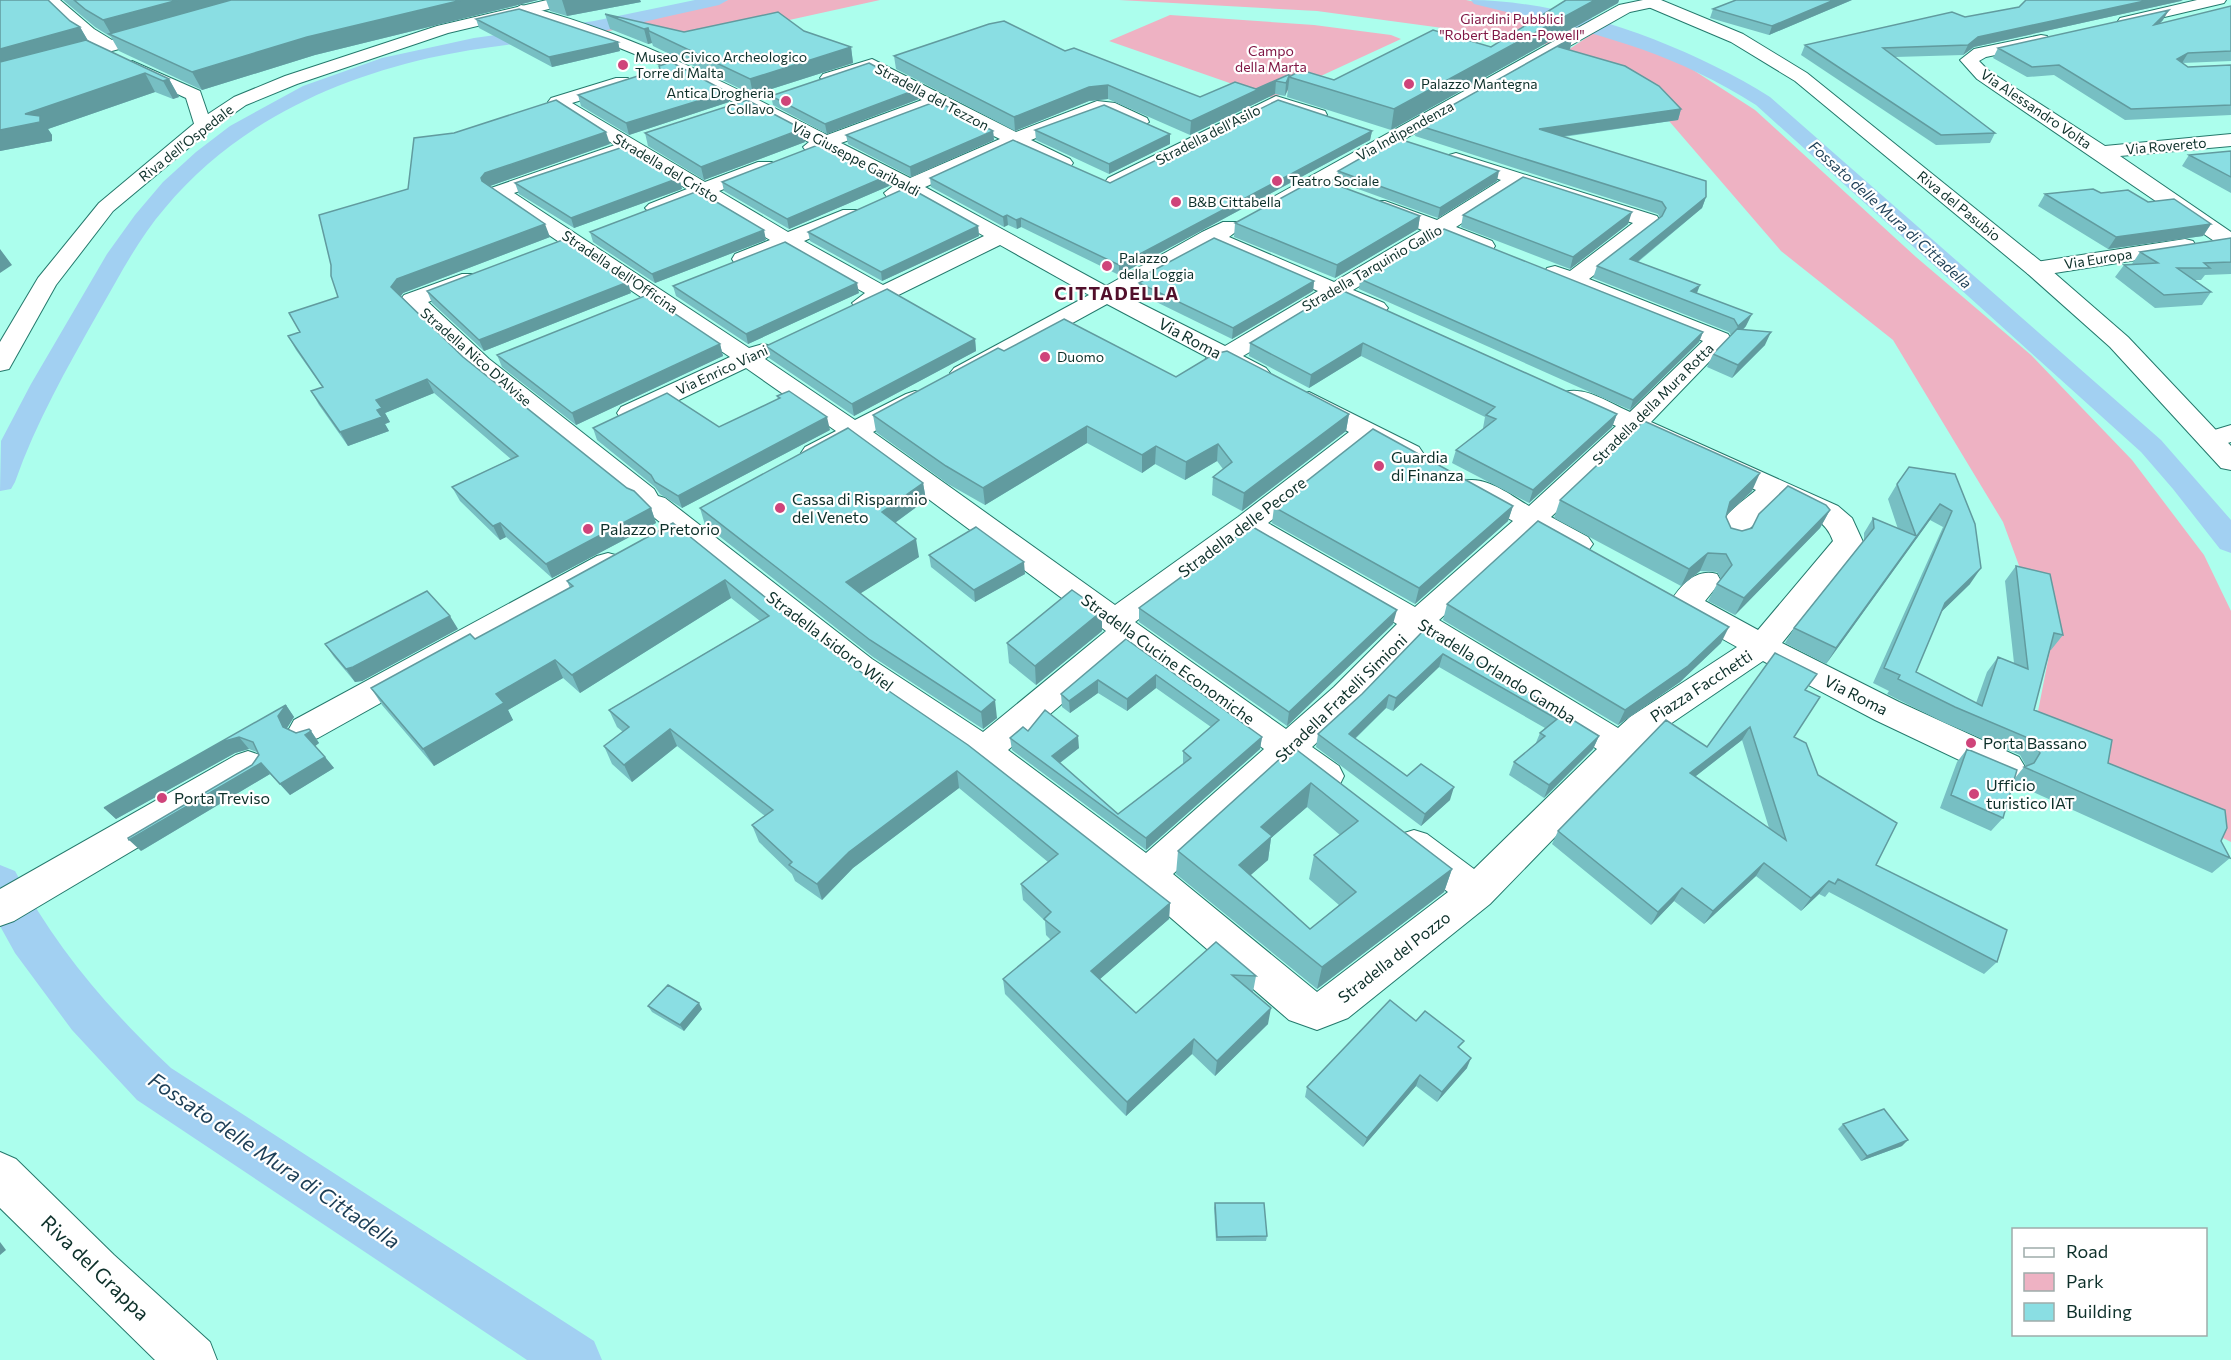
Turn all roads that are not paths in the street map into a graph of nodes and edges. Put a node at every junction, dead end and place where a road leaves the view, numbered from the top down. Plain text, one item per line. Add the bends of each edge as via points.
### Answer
1 (51, 0) edge
2 (496, 0) edge
3 (568, 0) edge
4 (2217, 0) edge
5 (1653, 2) edge
6 (2231, 9) edge
7 (520, 10) junction
8 (2103, 26) edge
9 (176, 28) edge
10 (2059, 36) edge
11 (104, 48) junction
12 (675, 64) junction
13 (0, 77) edge
14 (816, 82) edge
15 (772, 96) edge
16 (937, 101) junction
17 (750, 104) junction
18 (727, 111) edge
19 (1339, 122) edge
20 (203, 126) junction
21 (1380, 136) junction
22 (1014, 140) junction
23 (2231, 140) edge
24 (825, 142) junction
25 (634, 143) junction
26 (1188, 143) junction
27 (1414, 147) edge
28 (2101, 152) junction
29 (1435, 153) edge
30 (1077, 170) edge
31 (1519, 178) junction
32 (1103, 182) edge
33 (1315, 182) junction
34 (909, 186) junction
35 (704, 190) junction
36 (1335, 190) edge
37 (1356, 197) edge
38 (639, 215) edge
39 (1440, 228) junction
40 (586, 236) junction
41 (1000, 237) junction
42 (1210, 237) junction
43 (2230, 240) edge
44 (788, 241) junction
45 (543, 252) edge
46 (1507, 255) edge
47 (1529, 263) edge
48 (721, 268) edge
49 (2036, 269) junction
50 (488, 272) edge
51 (1574, 280) junction
52 (677, 287) edge
53 (1336, 290) junction
54 (884, 294) junction
55 (1105, 294) junction
56 (644, 300) junction
57 (842, 314) edge
58 (1394, 316) edge
59 (789, 338) edge
60 (748, 358) junction
61 (1221, 359) junction
62 (0, 364) edge
63 (1549, 386) edge
64 (1633, 424) junction
65 (1368, 430) junction
66 (592, 431) junction
67 (856, 431) junction
68 (2221, 436) edge
69 (2231, 462) edge
70 (795, 464) edge
71 (1776, 488) junction
72 (1531, 518) junction
73 (692, 519) junction
74 (1248, 524) junction
75 (1733, 536) edge
76 (1603, 558) edge
77 (1706, 581) dead end
78 (1418, 622) junction
79 (1120, 627) junction
80 (1761, 647) junction
81 (306, 729) edge
82 (1631, 736) junction
83 (1290, 748) junction
84 (984, 751) junction
85 (248, 765) edge
86 (2007, 767) edge
87 (1355, 799) edge
88 (1392, 828) edge
89 (1147, 875) junction
90 (1476, 892) junction
91 (0, 909) edge
92 (0, 1175) edge
93 (192, 1360) edge

1 - 11 street
2 - 7 street, Via Giuseppe Garibaldi
3 - 7 street, Riva dell'Ospedale
4 - 6 street
4 - 8 street
5 - 21 street, Via Indipendenza via 1629,6 1550,51
5 - 49 street, Riva del Pasubio via 1737,38 1801,77
7 - 12 street, Via Giuseppe Garibaldi via 601,34
7 - 20 street, Riva dell'Ospedale via 443,29 291,80 240,101
9 - 11 street
10 - 28 street, Via Alessandro Volta via 1980,53 1969,60 1983,75
11 - 13 street
11 - 20 street via 194,95
12 - 17 street, Via Giuseppe Garibaldi
12 - 25 street, Stradella del Cristo via 557,102
14 - 16 street, Stradella del Tezzon via 872,64
15 - 17 street
16 - 22 street, Stradella del Tezzon
16 - 24 street
17 - 18 street
17 - 24 street, Via Giuseppe Garibaldi
19 - 26 street, Stradella dell'Asilo via 1276,101
20 - 62 street, Riva dell'Ospedale via 106,207 87,229 46,283
21 - 27 street
21 - 33 street, Via Indipendenza
22 - 26 street via 1103,106
22 - 30 street, Stradella del Tezzon
22 - 34 street
23 - 28 street, Via Rovereto
24 - 34 street, Via Giuseppe Garibaldi
24 - 35 street
25 - 35 street, Stradella del Cristo
25 - 40 street, Stradella dell'Officina via 498,192
26 - 32 street, Stradella dell'Asilo
28 - 43 street, Via Alessandro Volta
29 - 31 street
31 - 39 street, Stradella Tarquinio Gallio
31 - 51 street via 1648,221
33 - 36 street
33 - 42 street, Via Indipendenza
34 - 41 street, Via Giuseppe Garibaldi
34 - 44 street
35 - 38 street
35 - 44 street, Stradella del Cristo
37 - 39 street
39 - 46 street
39 - 53 street, Stradella Tarquinio Gallio
40 - 45 street
40 - 56 street, Stradella dell'Officina
41 - 54 street
41 - 55 street, Via Giuseppe Garibaldi
42 - 53 street
42 - 55 street, Via Indipendenza
43 - 49 street, Via Europa
44 - 48 street
44 - 54 street, Stradella del Cristo
47 - 51 street, Stradella della Mura Rotta
49 - 68 street, Riva del Pasubio
50 - 66 street, Stradella Nico D'Alvise via 412,300
51 - 64 street, Stradella della Mura Rotta via 1719,339
52 - 56 street
53 - 58 street
53 - 61 street, Stradella Tarquinio Gallio
54 - 57 street
55 - 61 street, Via Roma
55 - 67 street, Via Indipendenza
56 - 60 street, Stradella dell'Officina
59 - 60 street, Via Enrico Viani
60 - 66 street, Via Enrico Viani
60 - 67 street, Stradella dell'Officina
61 - 65 street, Via Roma
63 - 64 street
64 - 71 street
64 - 72 street, Stradella della Mura Rotta
65 - 72 street, Via Roma
65 - 74 street, Stradella delle Pecore
66 - 73 street, Stradella Nico D'Alvise via 649,500
67 - 70 street, Via Indipendenza
67 - 79 street, Stradella Cucine Economiche
68 - 69 street, Riva del Pasubio
71 - 75 street via 1733,527
71 - 80 street, Piazza Facchetti via 1828,512 1842,525 1848,542
72 - 76 street, Via Roma
72 - 78 street, Stradella Fratelli Simioni
73 - 81 street
73 - 84 street, Stradella Isidoro Wiel via 860,667
74 - 78 street, Stradella Orlando Gamba
74 - 79 street, Stradella delle Pecore
77 - 80 street, Via Roma via 1674,598
78 - 82 street, Stradella Orlando Gamba
78 - 83 street, Stradella Fratelli Simioni via 1383,661
79 - 83 street, Stradella Cucine Economiche
79 - 84 street, Stradella delle Pecore
80 - 82 street, Piazza Facchetti
80 - 86 street, Via Roma via 1930,733
82 - 90 street, Stradella del Pozzo
83 - 87 street, Stradella Cucine Economiche
83 - 89 street, Stradella Fratelli Simioni
84 - 89 street, Stradella del Pozzo
85 - 91 street
88 - 90 street
89 - 90 street, Stradella del Pozzo via 1304,1007 1317,1011 1333,1005
92 - 93 street, Riva del Grappa

